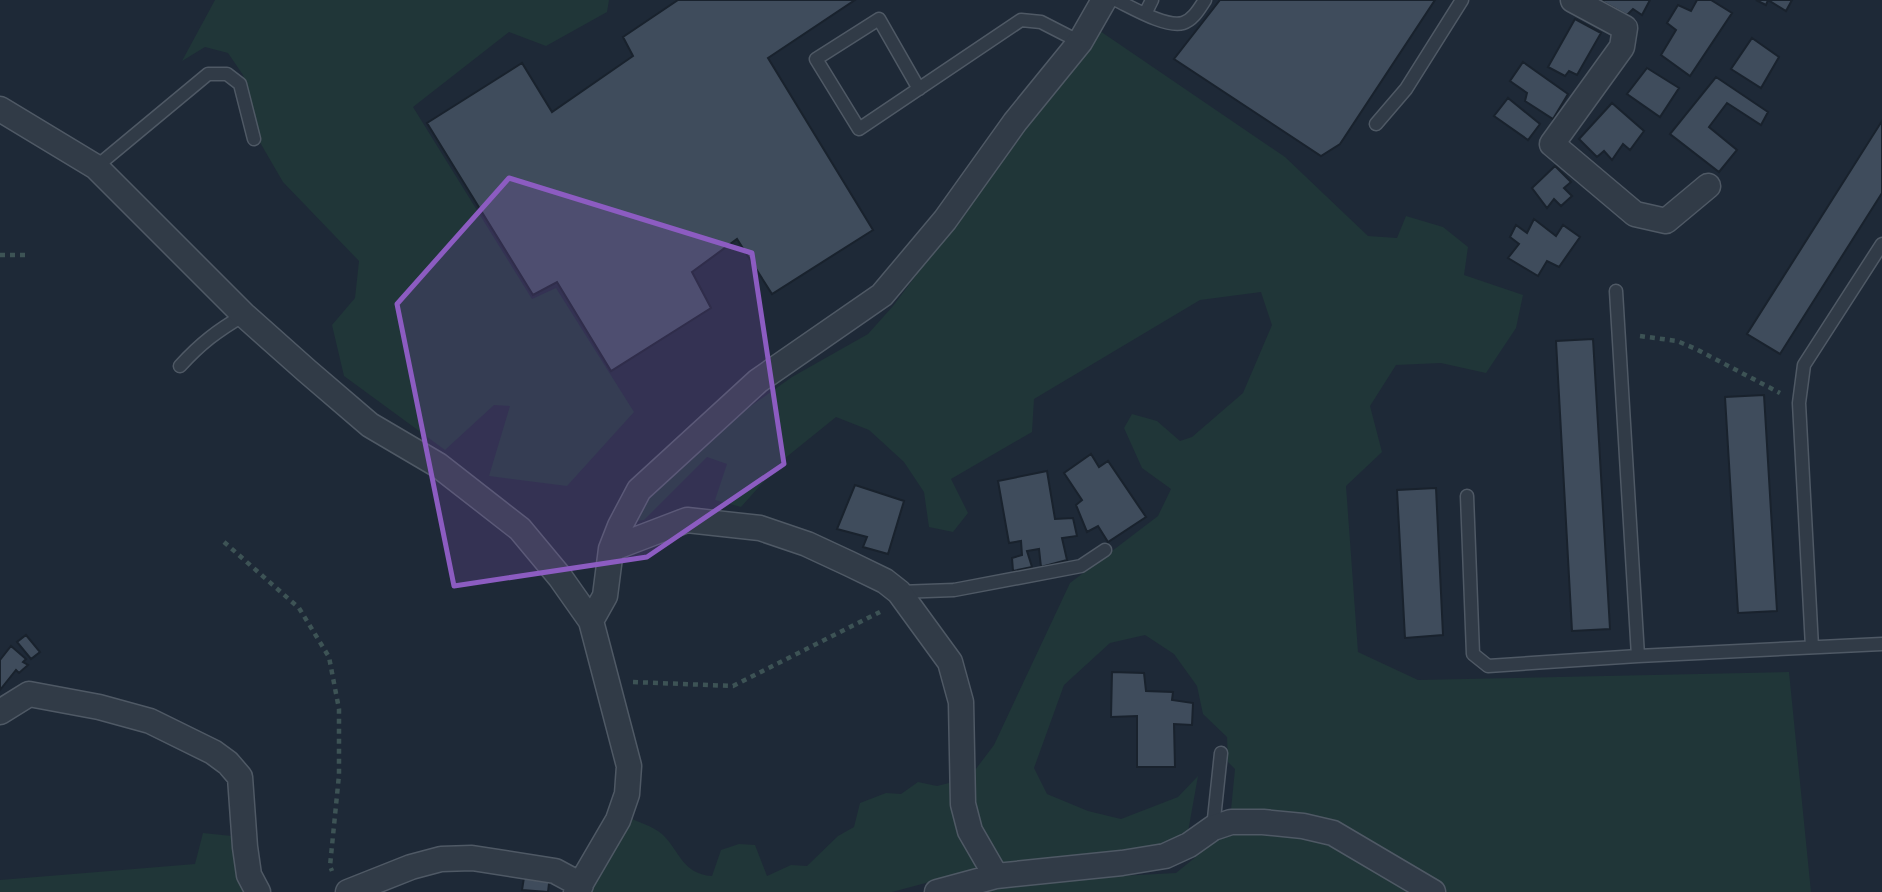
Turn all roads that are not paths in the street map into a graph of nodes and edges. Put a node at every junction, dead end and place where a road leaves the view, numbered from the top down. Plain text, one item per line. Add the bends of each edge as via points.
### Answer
1 (1104, 0) edge
2 (1116, 0) edge
3 (1152, 0) edge
4 (1205, 0) edge
5 (1462, 0) edge
6 (1573, 0) edge
7 (1145, 14) junction
8 (1080, 41) junction
9 (919, 89) junction
10 (0, 109) edge
11 (1377, 124) dead end
12 (254, 139) dead end
13 (96, 167) junction
14 (1708, 186) dead end
15 (1882, 244) edge
16 (1616, 290) dead end
17 (244, 315) junction
18 (180, 366) dead end
19 (1467, 496) dead end
20 (611, 549) junction
21 (1105, 550) dead end
22 (902, 596) junction
23 (591, 621) junction
24 (1882, 644) edge
25 (1812, 647) junction
26 (1637, 656) junction
27 (0, 712) edge
28 (1220, 753) dead end
29 (1213, 828) junction
30 (996, 876) junction
31 (340, 883) edge
32 (579, 888) edge
33 (258, 892) edge
34 (937, 892) edge
35 (1433, 892) edge

1 - 8 street
2 - 7 lane
3 - 7 lane
4 - 7 lane via 1184,23 1172,24
5 - 11 lane via 1406,89
6 - 14 street via 1625,28 1622,47 1552,144 1635,214 1666,221
8 - 9 lane via 1041,22 1021,20
8 - 20 street via 945,220 882,295 758,381 639,490
9 - 9 lane via 859,129 816,58 878,19
10 - 13 street
12 - 13 lane via 240,83 227,74 208,75
13 - 17 street
15 - 25 lane via 1804,365 1799,403
16 - 26 lane
17 - 18 lane via 201,343
17 - 23 street via 370,425 438,465 520,529
19 - 26 lane via 1473,654 1488,666
20 - 22 street via 687,520 760,528 850,564 885,581
20 - 23 street via 605,596
21 - 22 lane via 1081,566
22 - 30 street via 950,662 961,702 963,804 970,831
23 - 32 street via 629,766 627,794 618,820
24 - 25 lane
25 - 26 lane
27 - 33 street via 29,694 150,721 213,751 240,777 244,847 249,875
28 - 29 lane
29 - 30 street via 1166,856
29 - 35 street via 1231,822 1263,822 1333,833
30 - 34 street
31 - 32 street via 442,859 472,858 555,871

